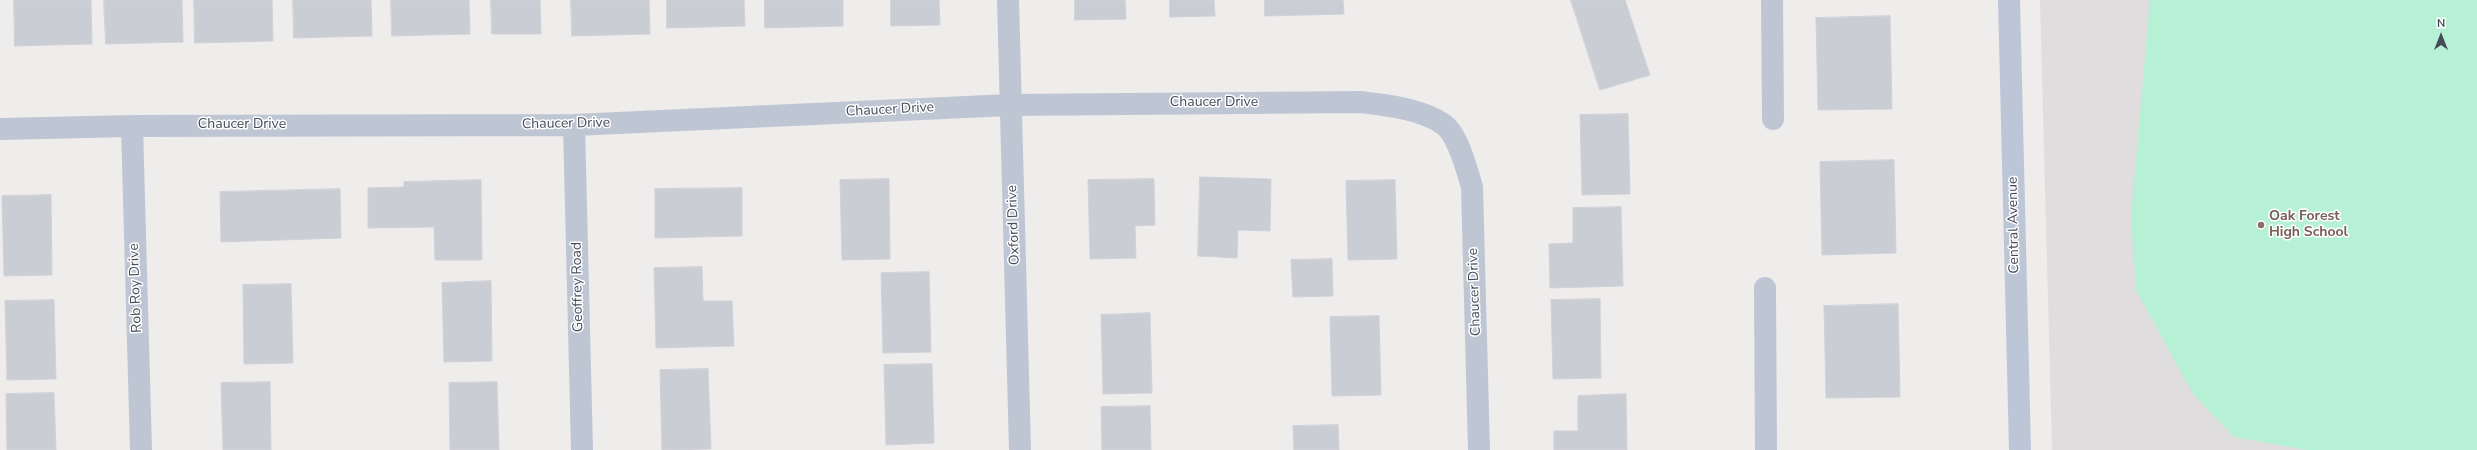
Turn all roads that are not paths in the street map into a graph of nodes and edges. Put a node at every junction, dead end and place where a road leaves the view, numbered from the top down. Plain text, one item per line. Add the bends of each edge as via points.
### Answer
1 (1008, 0) edge
2 (1772, 0) edge
3 (2009, 0) edge
4 (1010, 105) junction
5 (1773, 119) dead end
6 (574, 124) junction
7 (132, 126) junction
8 (0, 129) edge
9 (1765, 288) dead end
10 (141, 450) edge
11 (582, 450) edge
12 (1020, 450) edge
13 (1479, 450) edge
14 (1766, 450) edge
15 (2020, 450) edge

1 - 4 street, Oxford Drive
2 - 5 street
3 - 15 street, Central Avenue
4 - 6 street, Chaucer Drive
4 - 12 street, Oxford Drive
4 - 13 street, Chaucer Drive via 1360,102 1405,109 1443,124 1463,154 1472,187
6 - 7 street, Chaucer Drive
6 - 11 street, Geoffrey Road
7 - 8 street, Chaucer Drive
7 - 10 street, Rob Roy Drive
9 - 14 street

